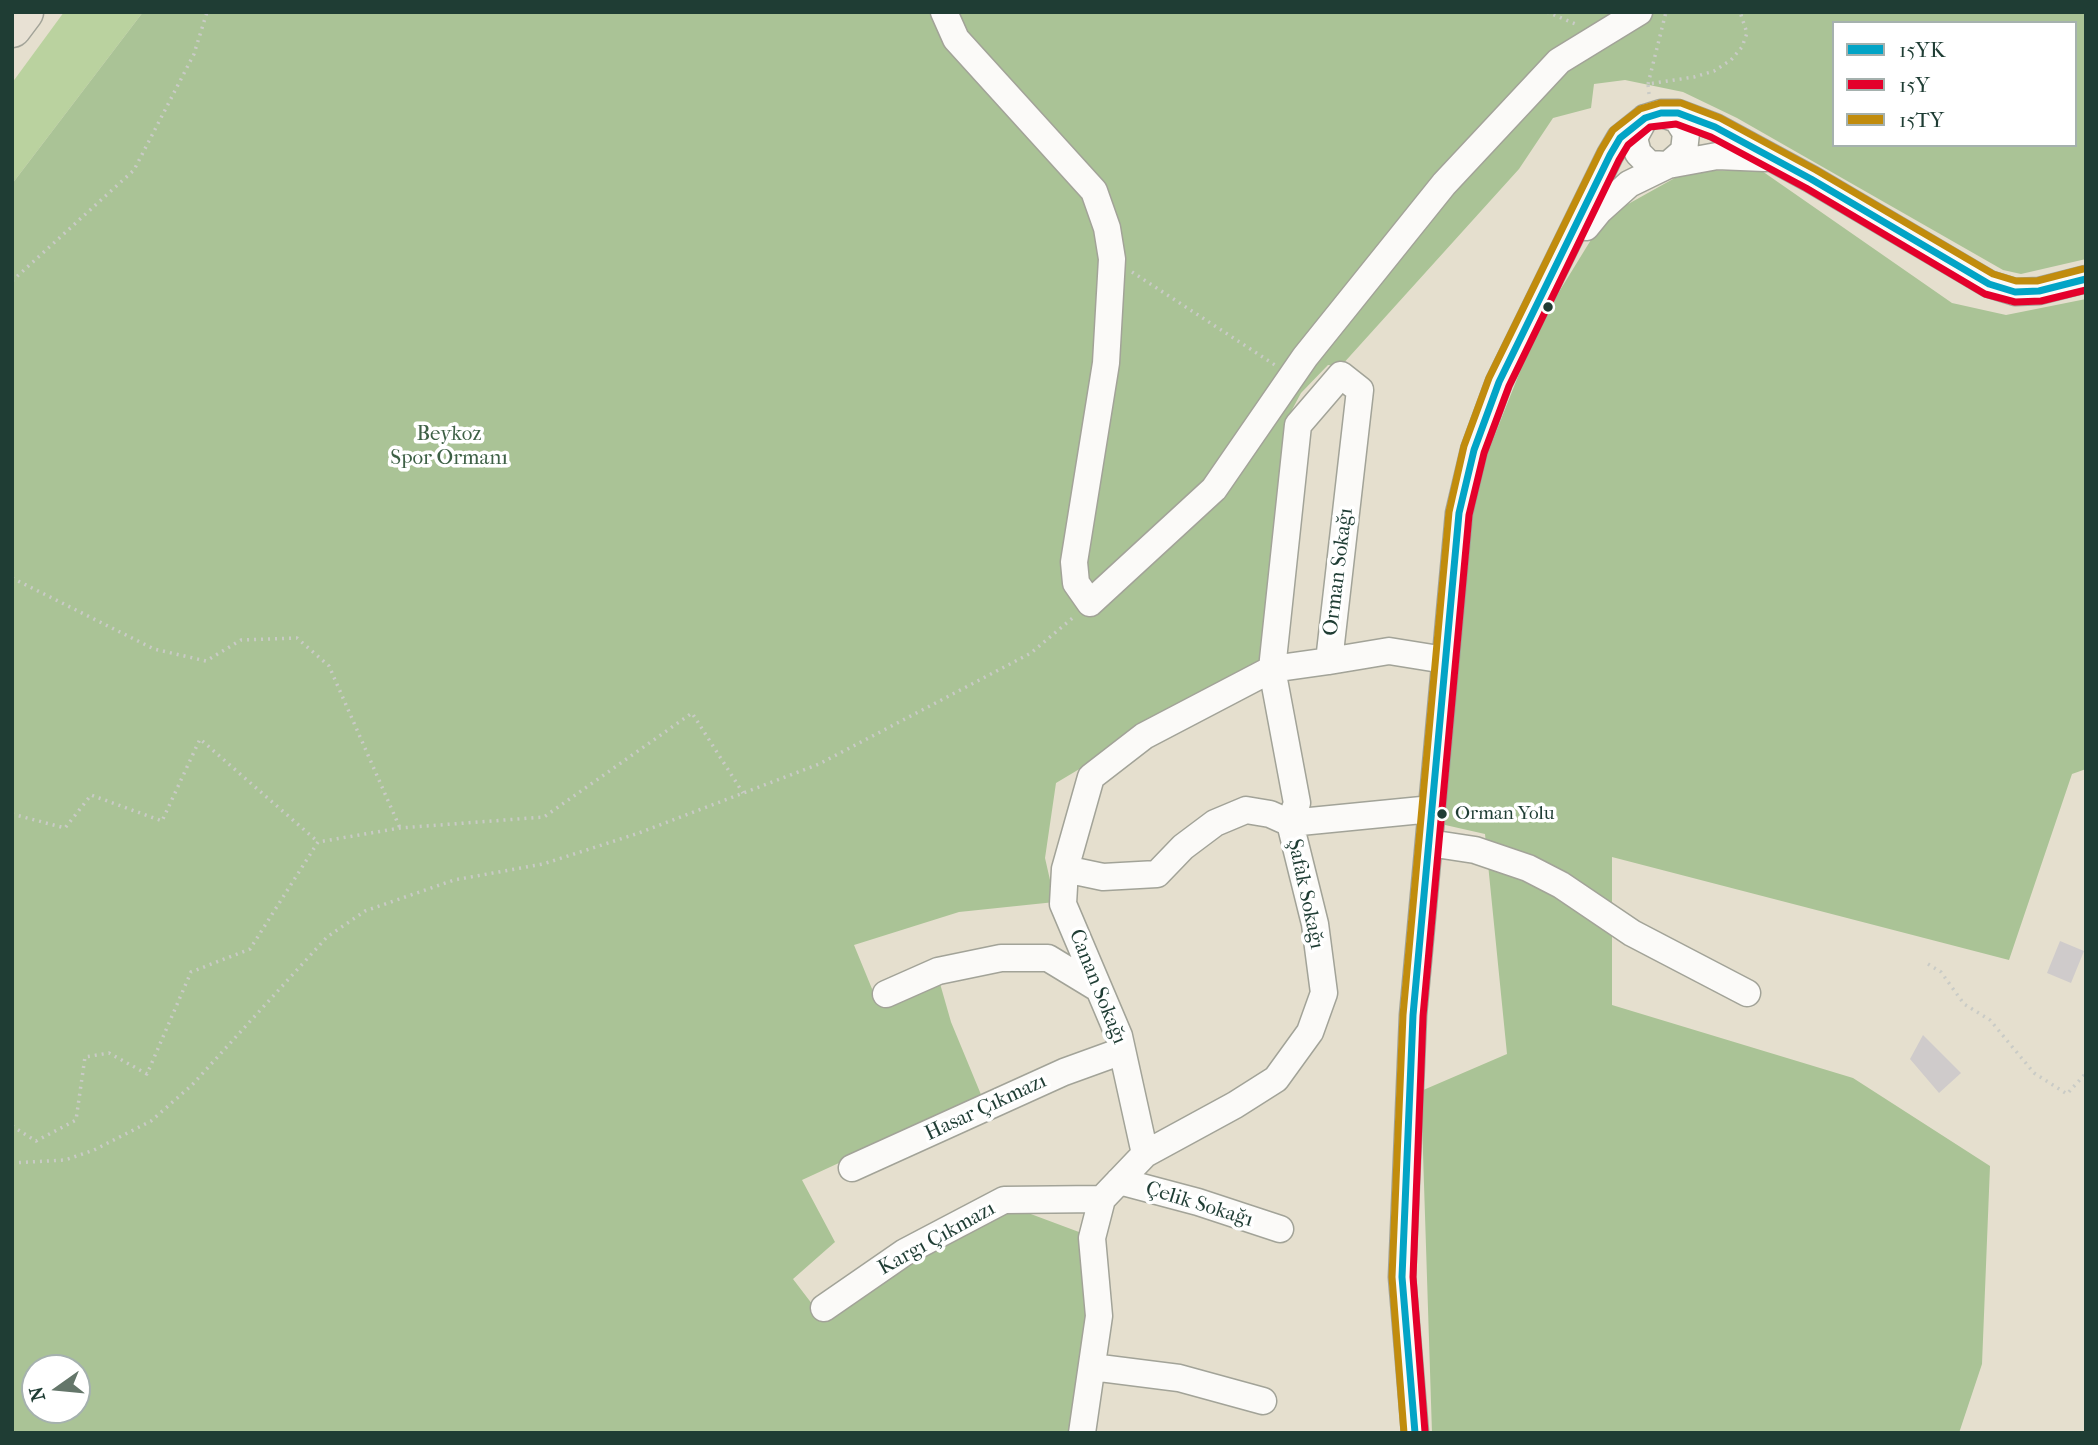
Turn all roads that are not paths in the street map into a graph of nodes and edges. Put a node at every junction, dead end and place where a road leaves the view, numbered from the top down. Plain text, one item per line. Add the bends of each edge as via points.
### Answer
1 (24, 12) edge
2 (944, 12) edge
3 (1639, 12) edge
4 (12, 28) edge
5 (1653, 115) junction
6 (1769, 158) junction
7 (1668, 165) junction
8 (1563, 256) junction
9 (2086, 279) edge
10 (1297, 425) joint
11 (1446, 660) junction
12 (1329, 661) junction
13 (1272, 669) junction
14 (1432, 809) junction
15 (1290, 823) junction
16 (1429, 843) junction
17 (1065, 869) junction
18 (1100, 989) junction
19 (1747, 993) dead end
20 (886, 994) dead end
21 (1122, 1051) junction
22 (1145, 1154) junction
23 (852, 1168) dead end
24 (1110, 1190) junction
25 (1280, 1229) dead end
26 (824, 1308) dead end
27 (1091, 1367) junction
28 (1263, 1401) dead end
29 (1082, 1433) edge
30 (1415, 1433) edge

1 - 4 highway
2 - 3 street via 956,38 1094,191 1107,228 1112,259 1106,363 1074,562 1076,583 1090,603 1214,489 1292,376 1444,184 1559,61
5 - 6 street via 1678,113 1715,127
5 - 7 street via 1676,119 1686,133 1684,151
5 - 7 street via 1634,138 1638,153 1649,164
5 - 8 street via 1620,138
6 - 7 street via 1717,156
6 - 9 street via 1989,284 2015,292 2039,291
7 - 8 street via 1629,184
8 - 11 street via 1499,382 1474,450 1459,513
10 - 12 street, Orman Sokağı via 1341,375 1360,390
10 - 13 street, Şafak Sokağı
11 - 12 street, Orman Sokağı via 1390,651
11 - 14 street
12 - 13 street, Canan Sokağı
13 - 15 street, Şafak Sokağı via 1297,803
13 - 17 street, Canan Sokağı via 1144,736 1091,777
14 - 15 street
14 - 16 street
15 - 17 street via 1246,810 1215,823 1157,874 1103,877
15 - 22 street, Şafak Sokağı via 1315,924 1324,993 1310,1032 1276,1079
16 - 19 street via 1475,850 1528,868 1632,933
16 - 30 street via 1413,1015 1402,1278
17 - 18 street, Canan Sokağı via 1063,904
18 - 20 street via 1048,958 1002,958 938,971
18 - 21 street, Canan Sokağı
21 - 22 street, Canan Sokağı
21 - 23 street, Hasar Çıkmazı via 1064,1072
22 - 24 street
24 - 25 street, Çelik Sokağı via 1198,1202
24 - 26 street, Kargı Çıkmazı via 1004,1200 905,1252
24 - 27 street via 1092,1238 1099,1317
27 - 28 street via 1179,1378
27 - 29 street

